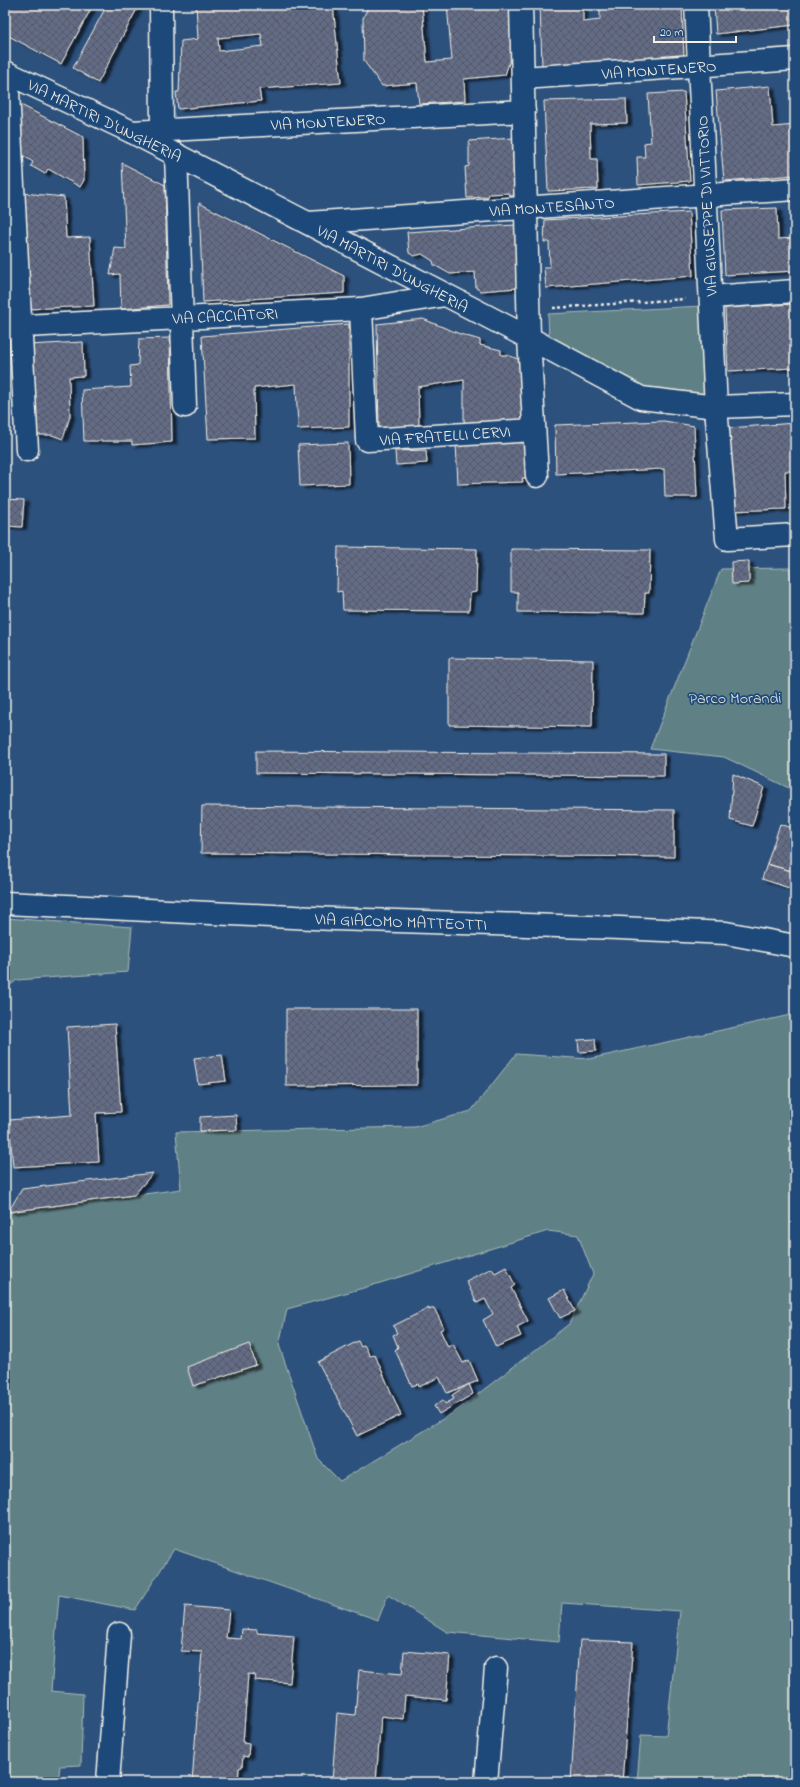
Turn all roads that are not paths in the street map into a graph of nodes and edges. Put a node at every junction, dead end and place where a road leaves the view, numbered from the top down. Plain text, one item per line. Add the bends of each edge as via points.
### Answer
1 (161, 5) edge
2 (521, 5) edge
3 (696, 5) edge
4 (795, 59) edge
5 (699, 66) junction
6 (6, 73) edge
7 (523, 78) junction
8 (524, 111) junction
9 (162, 129) junction
10 (132, 132) junction
11 (176, 154) junction
12 (795, 189) edge
13 (706, 196) junction
14 (526, 208) junction
15 (308, 223) junction
16 (795, 291) edge
17 (445, 295) junction
18 (711, 297) junction
19 (361, 309) junction
20 (182, 318) junction
21 (13, 326) edge
22 (529, 338) junction
23 (795, 404) edge
24 (185, 406) dead end
25 (716, 407) junction
26 (534, 430) junction
27 (27, 450) dead end
28 (537, 476) dead end
29 (795, 535) edge
30 (5, 903) edge
31 (795, 946) edge
32 (119, 1634) dead end
33 (496, 1668) dead end
34 (108, 1782) edge
35 (486, 1782) edge

1 - 9 street
2 - 7 street
3 - 5 street, VIA GIUSEPPE DI VITTORIO
4 - 5 street, VIA MONTENERO
5 - 7 street, VIA MONTENERO
5 - 13 street, VIA GIUSEPPE DI VITTORIO
6 - 10 street, VIA MARTIRI D'UNGHERIA
6 - 21 street
7 - 8 street
8 - 9 street, VIA MONTENERO
8 - 14 street
9 - 10 street, VIA MONTENERO
10 - 11 street, VIA MARTIRI D'UNGHERIA
11 - 15 street, VIA MARTIRI D'UNGHERIA
11 - 20 street
12 - 13 street, VIA MONTESANTO
13 - 14 street, VIA MONTESANTO
13 - 18 street, VIA GIUSEPPE DI VITTORIO
14 - 15 street, VIA MONTESANTO
14 - 22 street
15 - 17 street, VIA MARTIRI D'UNGHERIA
16 - 18 street
17 - 19 street, VIA CACCIATORI
17 - 22 street, VIA MARTIRI D'UNGHERIA
18 - 25 street, VIA GIUSEPPE DI VITTORIO
19 - 20 street, VIA CACCIATORI
19 - 26 street, VIA FRATELLI CERVI via 367,440
20 - 21 street, VIA CACCIATORI
20 - 24 street
21 - 27 street
22 - 25 street, VIA MARTIRI D'UNGHERIA via 641,398
22 - 26 street
23 - 25 street, VIA MARTIRI D'UNGHERIA
25 - 29 street, VIA GIUSEPPE DI VITTORIO via 727,539
26 - 28 street
30 - 31 street, VIA GIACOMO MATTEOTTI via 334,919 726,933
32 - 34 street
33 - 35 street

